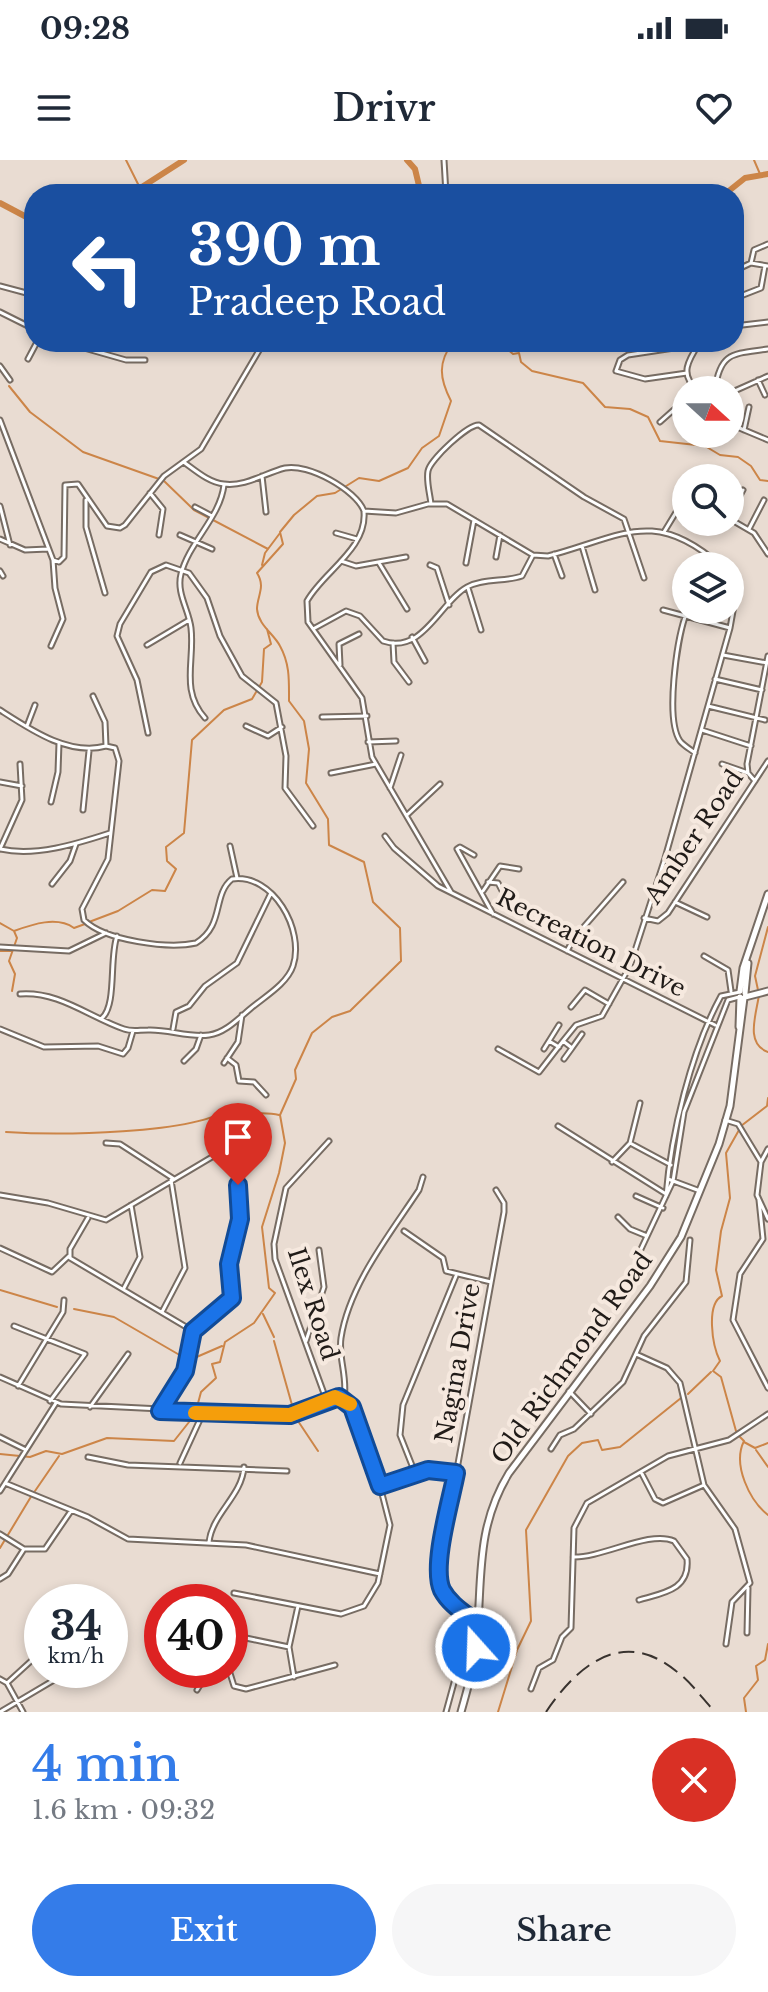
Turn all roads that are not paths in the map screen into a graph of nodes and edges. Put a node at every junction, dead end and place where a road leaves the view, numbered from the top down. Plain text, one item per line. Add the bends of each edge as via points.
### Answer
1 (444, 160) edge
2 (445, 184) edge
3 (768, 244) edge
4 (751, 263) junction
5 (744, 266) edge
6 (767, 266) edge
7 (766, 285) edge
8 (0, 286) edge
9 (24, 292) edge
10 (744, 294) edge
11 (0, 312) edge
12 (768, 322) edge
13 (24, 324) edge
14 (744, 325) edge
15 (768, 349) edge
16 (32, 352) edge
17 (97, 352) edge
18 (258, 352) edge
19 (648, 352) edge
20 (694, 352) edge
21 (28, 359) dead end
22 (145, 360) dead end
23 (0, 366) edge
24 (687, 373) junction
25 (689, 376) edge
26 (718, 376) edge
27 (768, 376) edge
28 (10, 380) dead end
29 (758, 380) junction
30 (744, 386) edge
31 (765, 395) dead end
32 (749, 407) dead end
33 (672, 411) edge
34 (0, 420) edge
35 (660, 422) dead end
36 (744, 430) joint
37 (768, 440) edge
38 (185, 463) junction
39 (262, 476) junction
40 (224, 485) junction
41 (150, 493) junction
42 (86, 496) junction
43 (764, 500) dead end
44 (431, 504) junction
45 (0, 506) edge
46 (195, 507) dead end
47 (364, 511) junction
48 (266, 512) dead end
49 (212, 516) junction
50 (474, 519) junction
51 (672, 519) edge
52 (744, 526) edge
53 (749, 529) junction
54 (631, 531) junction
55 (664, 532) junction
56 (336, 533) dead end
57 (159, 535) dead end
58 (180, 535) dead end
59 (500, 535) junction
60 (0, 539) edge
61 (357, 539) junction
62 (196, 543) junction
63 (10, 545) junction
64 (582, 546) junction
65 (48, 549) junction
66 (212, 549) dead end
67 (698, 552) edge
68 (554, 554) junction
69 (768, 554) edge
70 (533, 555) junction
71 (406, 557) dead end
72 (496, 557) dead end
73 (53, 560) junction
74 (341, 561) junction
75 (379, 563) junction
76 (466, 563) dead end
77 (430, 565) dead end
78 (183, 569) junction
79 (0, 571) edge
80 (3, 576) dead end
81 (562, 576) dead end
82 (644, 578) dead end
83 (468, 587) junction
84 (595, 590) dead end
85 (105, 593) dead end
86 (449, 605) junction
87 (407, 609) dead end
88 (663, 610) dead end
89 (672, 613) edge
90 (189, 620) junction
91 (683, 624) edge
92 (714, 624) edge
93 (731, 624) edge
94 (730, 628) junction
95 (313, 629) junction
96 (481, 630) dead end
97 (359, 634) dead end
98 (412, 637) junction
99 (393, 643) junction
100 (147, 645) dead end
101 (51, 646) dead end
102 (722, 655) junction
103 (768, 656) edge
104 (425, 661) dead end
105 (340, 665) junction
106 (767, 666) edge
107 (715, 679) junction
108 (409, 682) dead end
109 (762, 691) junction
110 (768, 693) edge
111 (93, 696) dead end
112 (35, 705) dead end
113 (708, 706) junction
114 (0, 710) edge
115 (367, 716) junction
116 (322, 717) dead end
117 (205, 718) dead end
118 (757, 718) junction
119 (765, 720) dead end
120 (27, 726) junction
121 (246, 726) dead end
122 (282, 727) junction
123 (701, 730) junction
124 (148, 733) dead end
125 (396, 741) dead end
126 (368, 742) junction
127 (59, 743) junction
128 (106, 746) junction
129 (751, 746) junction
130 (89, 751) junction
131 (695, 753) junction
132 (401, 755) dead end
133 (768, 761) edge
134 (20, 764) dead end
135 (376, 764) junction
136 (722, 764) dead end
137 (331, 773) dead end
138 (748, 773) junction
139 (755, 781) junction
140 (0, 782) edge
141 (440, 784) dead end
142 (22, 786) junction
143 (391, 794) junction
144 (51, 802) dead end
145 (83, 810) dead end
146 (407, 815) junction
147 (313, 826) dead end
148 (111, 832) junction
149 (385, 836) dead end
150 (76, 844) junction
151 (230, 846) dead end
152 (0, 849) edge
153 (474, 855) dead end
154 (519, 869) dead end
155 (237, 878) junction
156 (488, 882) junction
157 (623, 882) dead end
158 (52, 884) dead end
159 (483, 891) junction
160 (451, 892) junction
161 (271, 893) junction
162 (768, 894) edge
163 (675, 902) junction
164 (510, 906) dead end
165 (493, 914) junction
166 (707, 917) dead end
167 (644, 918) junction
168 (106, 933) junction
169 (117, 936) junction
170 (0, 947) edge
171 (567, 951) junction
172 (704, 956) dead end
173 (624, 981) junction
174 (731, 991) junction
175 (768, 991) edge
176 (20, 994) dead end
177 (742, 995) junction
178 (609, 1004) junction
179 (571, 1007) dead end
180 (242, 1015) junction
181 (102, 1018) junction
182 (709, 1023) junction
183 (559, 1025) dead end
184 (715, 1025) junction
185 (0, 1030) edge
186 (133, 1031) junction
187 (173, 1031) junction
188 (582, 1034) dead end
189 (201, 1035) junction
190 (549, 1041) junction
191 (563, 1041) junction
192 (559, 1047) junction
193 (572, 1048) junction
194 (498, 1049) dead end
195 (544, 1049) dead end
196 (564, 1059) dead end
197 (184, 1061) dead end
198 (266, 1095) dead end
199 (640, 1103) dead end
200 (725, 1120) junction
201 (558, 1126) dead end
202 (329, 1141) dead end
203 (106, 1143) dead end
204 (630, 1143) junction
205 (768, 1149) edge
206 (612, 1162) junction
207 (761, 1162) junction
208 (672, 1165) junction
209 (761, 1176) junction
210 (423, 1177) dead end
211 (768, 1177) edge
212 (173, 1179) junction
213 (670, 1180) junction
214 (496, 1190) dead end
215 (700, 1191) junction
216 (0, 1195) edge
217 (636, 1196) dead end
218 (667, 1196) junction
219 (759, 1200) junction
220 (131, 1205) junction
221 (663, 1208) junction
222 (88, 1217) junction
223 (618, 1217) dead end
224 (768, 1219) edge
225 (404, 1231) dead end
226 (647, 1236) junction
227 (690, 1240) dead end
228 (0, 1248) edge
229 (319, 1250) dead end
230 (69, 1256) junction
231 (456, 1276) junction
232 (634, 1280) dead end
233 (491, 1282) junction
234 (123, 1289) junction
235 (64, 1300) dead end
236 (162, 1312) junction
237 (14, 1326) dead end
238 (193, 1331) junction
239 (48, 1339) junction
240 (306, 1341) junction
241 (128, 1354) dead end
242 (636, 1354) junction
243 (0, 1377) edge
244 (18, 1386) junction
245 (768, 1388) edge
246 (569, 1391) junction
247 (326, 1399) junction
248 (344, 1399) junction
249 (50, 1401) junction
250 (56, 1403) junction
251 (90, 1407) junction
252 (160, 1411) junction
253 (203, 1413) junction
254 (591, 1414) junction
255 (768, 1414) edge
256 (0, 1437) edge
257 (695, 1447) junction
258 (551, 1449) dead end
259 (26, 1450) junction
260 (88, 1457) dead end
261 (180, 1465) junction
262 (244, 1467) junction
263 (287, 1471) dead end
264 (641, 1472) junction
265 (415, 1473) junction
266 (456, 1473) junction
267 (5, 1483) junction
268 (704, 1485) junction
269 (380, 1486) junction
270 (0, 1491) edge
271 (71, 1511) junction
272 (0, 1534) edge
273 (209, 1542) junction
274 (24, 1549) junction
275 (573, 1557) junction
276 (380, 1574) junction
277 (0, 1579) edge
278 (748, 1588) junction
279 (248, 1596) edge
280 (639, 1600) dead end
281 (298, 1606) junction
282 (478, 1624) junction
283 (747, 1633) dead end
284 (248, 1638) edge
285 (726, 1644) dead end
286 (289, 1647) junction
287 (335, 1665) dead end
288 (24, 1667) edge
289 (294, 1677) junction
290 (0, 1679) edge
291 (455, 1679) dead end
292 (7, 1683) junction
293 (248, 1687) edge
294 (40, 1688) edge
295 (531, 1689) dead end
296 (18, 1701) junction
297 (0, 1712) edge
298 (23, 1712) edge
299 (446, 1712) edge
300 (461, 1712) edge

1 - 2 street
3 - 4 street via 754,250
4 - 5 street
4 - 6 street
6 - 7 street
7 - 10 street
8 - 9 street
11 - 13 street
12 - 14 street
15 - 26 street via 737,353 725,360
16 - 21 street
17 - 22 street
18 - 38 street via 201,449
19 - 24 street via 628,355 616,371 645,379
20 - 24 street
23 - 28 street
24 - 25 street
27 - 29 street
29 - 30 street
29 - 31 street
32 - 36 street
33 - 35 street
34 - 65 street
36 - 37 street
38 - 40 street
38 - 41 street
39 - 40 street
39 - 47 street via 292,467 340,485
39 - 48 street
40 - 49 street
41 - 42 street via 120,528 103,523
41 - 57 street via 163,509
42 - 73 street via 75,483 63,489 64,552 61,561
42 - 85 street via 86,527
43 - 53 street
44 - 47 street via 405,512
44 - 50 street via 447,504
44 - 54 street via 431,464 468,427 479,425 622,517
45 - 63 street
46 - 49 street
47 - 61 street
49 - 62 street
50 - 59 street
50 - 76 street
51 - 55 street
52 - 53 street
53 - 69 street
54 - 55 street
54 - 64 street
54 - 82 street
55 - 67 street
56 - 61 street
58 - 62 street
59 - 70 street
59 - 72 street
60 - 63 street
61 - 74 street
62 - 66 street
62 - 78 street
63 - 65 street via 33,552
64 - 68 street
64 - 84 street
65 - 73 street
68 - 70 street
68 - 81 street
70 - 83 street via 519,577
71 - 75 street
73 - 101 street via 63,619
74 - 75 street via 356,566
74 - 95 street via 307,601
75 - 87 street
77 - 86 street via 437,568
78 - 90 street via 180,592
78 - 122 street via 207,598 242,676 276,703
78 - 124 street via 166,565 151,572 118,631 119,646 137,680
79 - 80 street
83 - 86 street
83 - 96 street
86 - 98 street
88 - 89 street
90 - 100 street
90 - 117 street via 188,680
91 - 131 street via 675,654 676,732
92 - 94 street
93 - 94 street
94 - 102 street
95 - 99 street via 338,613 353,612 378,637
95 - 105 street
97 - 105 street via 339,644
98 - 99 street
98 - 104 street
99 - 108 street via 394,662
102 - 106 street
102 - 107 street
103 - 106 street
105 - 115 street via 362,698
106 - 109 street
107 - 109 street
107 - 113 street
109 - 110 street
109 - 118 street
111 - 128 street via 105,722
112 - 120 street
113 - 118 street
113 - 123 street
114 - 120 street
115 - 116 street
115 - 126 street
118 - 119 street
118 - 129 street
120 - 127 street
121 - 122 street via 268,736
122 - 147 street via 287,793
123 - 129 street
123 - 131 street
125 - 126 street
126 - 135 street
127 - 130 street
127 - 144 street
128 - 130 street
128 - 148 street via 115,748 119,761
129 - 138 street
130 - 145 street
131 - 167 street
132 - 143 street
133 - 139 street, Amber Road
134 - 142 street
135 - 137 street
135 - 143 street
136 - 138 street
138 - 139 street
139 - 163 street, Amber Road
140 - 142 street
141 - 146 street
142 - 152 street via 19,809
143 - 146 street
146 - 160 street
148 - 150 street
148 - 168 street via 104,868 82,911 88,924
149 - 160 street, Recreation Drive
150 - 152 street
150 - 158 street
151 - 155 street
153 - 159 street via 457,849
154 - 156 street via 500,866
155 - 161 street
155 - 169 street via 225,885 215,922 196,943 168,946
156 - 159 street
156 - 164 street via 498,883
157 - 171 street
159 - 165 street
160 - 165 street, Recreation Drive
161 - 180 street via 290,923 293,967
161 - 187 street via 237,963 176,1012
162 - 177 street, Old Richmond Road via 747,958
163 - 166 street
163 - 167 street, Amber Road via 662,920
165 - 171 street, Recreation Drive
167 - 173 street
168 - 169 street
168 - 170 street via 73,951
169 - 181 street via 111,1001
171 - 173 street, Recreation Drive
172 - 174 street via 728,970
173 - 178 street
173 - 182 street, Recreation Drive
174 - 177 street
174 - 182 street via 721,996
175 - 177 street
176 - 181 street via 47,995
177 - 184 street via 728,1000
177 - 200 street, Old Richmond Road via 737,1074
178 - 179 street via 585,990
178 - 191 street via 598,1020 576,1025
180 - 189 street via 215,1034
180 - 198 street via 240,1035 226,1060 236,1065 240,1082 255,1083
181 - 186 street
182 - 184 street, Recreation Drive
182 - 208 street via 675,1127
183 - 190 street
184 - 208 street via 684,1112
185 - 186 street via 44,1047 98,1046 121,1054
186 - 187 street
187 - 189 street
188 - 193 street
189 - 197 street
190 - 192 street
190 - 195 street
191 - 192 street
191 - 193 street
192 - 194 street via 539,1072
193 - 196 street
199 - 204 street
200 - 207 street via 738,1124
200 - 215 street, Old Richmond Road
201 - 206 street
202 - 240 street, Ilex Road via 288,1183 274,1244
203 - 212 street via 120,1144
204 - 206 street
204 - 208 street
205 - 207 street
206 - 218 street
207 - 209 street
208 - 213 street
209 - 211 street
209 - 219 street
210 - 248 street via 363,1279 343,1329
212 - 220 street
212 - 236 street via 185,1268
212 - 238 street via 212,1157 225,1155 235,1163 239,1224 229,1264 232,1296
213 - 215 street
213 - 218 street
214 - 233 street, Nagina Drive via 505,1207
215 - 246 street, Old Richmond Road via 660,1271
216 - 222 street
217 - 221 street
218 - 221 street
219 - 224 street
219 - 245 street via 763,1239 740,1274 733,1320
220 - 222 street via 106,1220
220 - 234 street via 140,1257
221 - 226 street
222 - 230 street
223 - 226 street
225 - 231 street via 443,1258 443,1269
226 - 232 street
227 - 242 street via 686,1282
228 - 230 street via 52,1272
229 - 240 street via 324,1287
230 - 234 street
231 - 233 street
231 - 265 street via 403,1405 400,1435
233 - 266 street, Nagina Drive
234 - 236 street
235 - 239 street
236 - 238 street
237 - 239 street
238 - 252 street via 185,1371
239 - 244 street
239 - 249 street via 85,1354
240 - 247 street, Ilex Road
241 - 251 street
242 - 254 street via 618,1389
242 - 257 street via 677,1377
243 - 244 street
244 - 249 street
246 - 254 street
246 - 282 street, Old Richmond Road via 499,1493 481,1550
247 - 248 street
247 - 253 street via 290,1415
248 - 269 street via 355,1413
249 - 250 street
250 - 251 street
250 - 259 street
251 - 252 street
252 - 253 street
253 - 261 street
254 - 258 street via 560,1435
255 - 257 street via 729,1440
256 - 259 street
257 - 264 street
257 - 268 street
259 - 267 street
260 - 261 street via 128,1465
261 - 262 street
262 - 263 street
262 - 273 street via 241,1483 212,1527
264 - 268 street via 655,1499 663,1503
264 - 275 street via 580,1511
265 - 266 street
265 - 269 street
266 - 282 street, Nagina Drive via 440,1562 441,1586
267 - 270 street
267 - 271 street
268 - 278 street via 735,1529 751,1580
269 - 276 street via 390,1518
271 - 273 street via 128,1539
271 - 274 street via 47,1548
272 - 274 street
273 - 276 street
274 - 277 street
275 - 280 street via 595,1556 659,1537 674,1541 687,1559 684,1579 671,1591
275 - 295 street via 570,1630 553,1660 539,1668
276 - 281 street via 372,1598 355,1611 341,1614
278 - 283 street
278 - 285 street via 732,1602
279 - 281 street
281 - 286 street
282 - 300 street, Old Richmond Road
284 - 286 street
286 - 289 street
287 - 289 street
288 - 292 street
289 - 293 street
290 - 292 street
291 - 299 street
292 - 296 street
294 - 296 street
296 - 297 street
296 - 298 street

